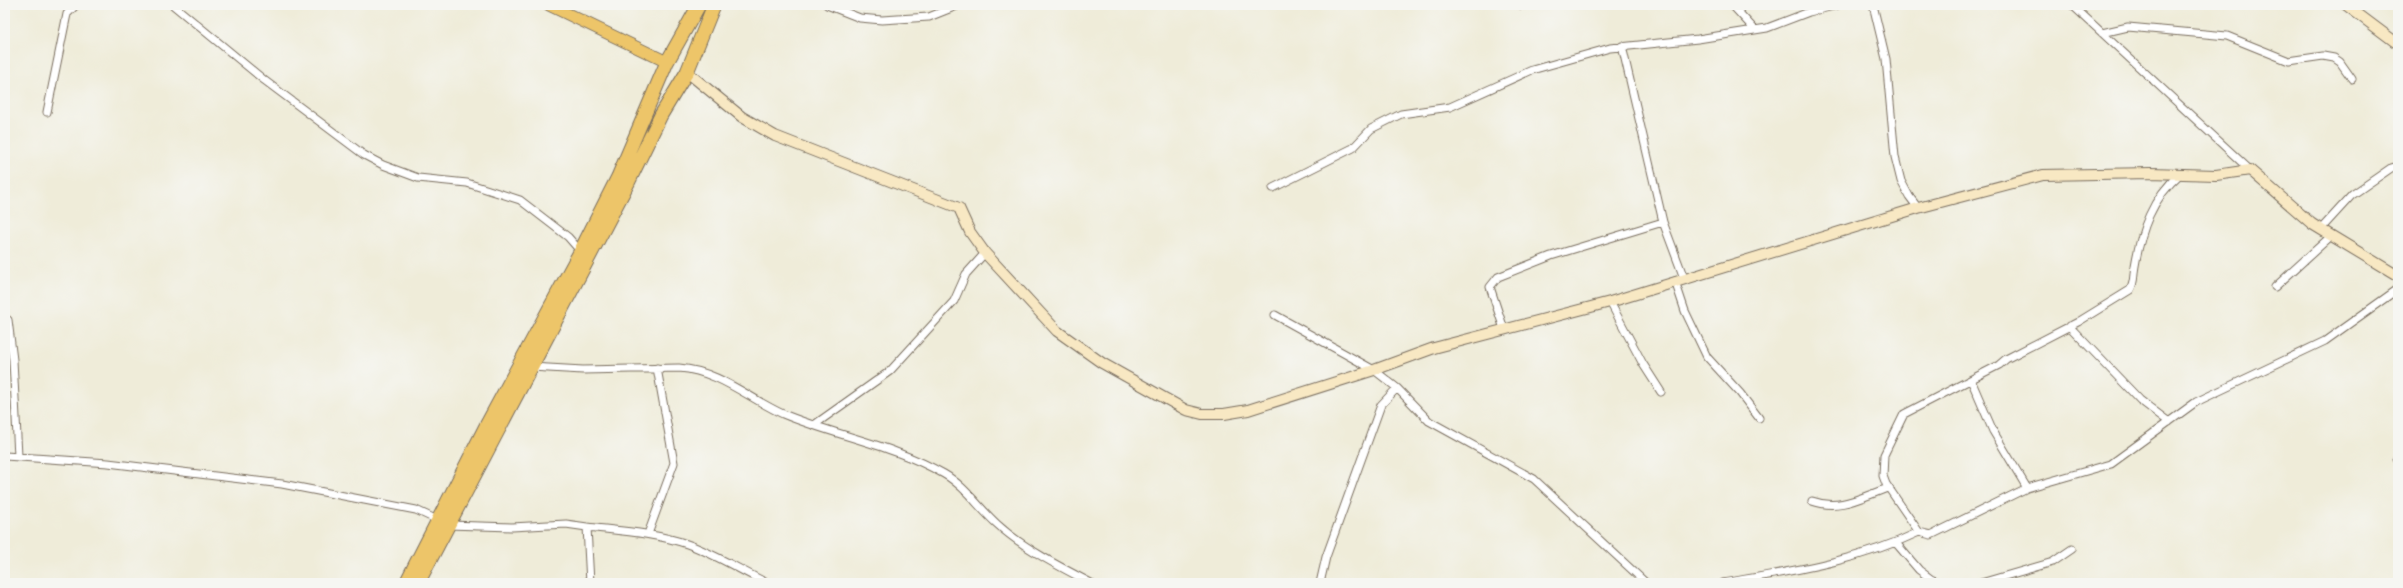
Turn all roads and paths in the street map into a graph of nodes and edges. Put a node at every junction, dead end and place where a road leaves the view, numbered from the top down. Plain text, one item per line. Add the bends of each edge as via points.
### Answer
1 (76, 5) edge
2 (173, 5) edge
3 (549, 5) edge
4 (699, 5) edge
5 (714, 5) edge
6 (827, 5) edge
7 (959, 5) edge
8 (1521, 5) edge
9 (1533, 5) edge
10 (1732, 5) edge
11 (1838, 5) edge
12 (1873, 5) edge
13 (2072, 5) edge
14 (2346, 5) edge
15 (1755, 30) junction
16 (2102, 33) junction
17 (678, 41) junction
18 (2398, 44) edge
19 (1622, 46) junction
20 (696, 50) junction
21 (667, 62) junction
22 (687, 72) junction
23 (2352, 79) dead end
24 (656, 88) junction
25 (672, 97) junction
26 (47, 112) dead end
27 (2398, 166) edge
28 (2250, 170) junction
29 (2180, 174) junction
30 (623, 180) junction
31 (1273, 188) dead end
32 (1918, 208) junction
33 (1663, 222) junction
34 (2320, 230) junction
35 (2330, 237) junction
36 (985, 253) junction
37 (584, 254) junction
38 (2398, 276) edge
39 (1679, 280) junction
40 (2276, 287) dead end
41 (2398, 289) edge
42 (1610, 302) junction
43 (1275, 315) dead end
44 (5, 318) edge
45 (2069, 326) junction
46 (1504, 329) junction
47 (531, 367) junction
48 (657, 368) junction
49 (1374, 370) junction
50 (1972, 380) junction
51 (1397, 388) junction
52 (1661, 392) dead end
53 (1759, 418) dead end
54 (2168, 422) junction
55 (814, 425) junction
56 (5, 456) edge
57 (18, 456) junction
58 (1888, 488) junction
59 (2027, 488) junction
60 (1812, 501) dead end
61 (443, 522) junction
62 (587, 527) junction
63 (1919, 532) junction
64 (648, 534) junction
65 (1896, 543) junction
66 (2072, 549) dead end
67 (406, 583) edge
68 (418, 583) edge
69 (590, 583) edge
70 (767, 583) edge
71 (1091, 583) edge
72 (1320, 583) edge
73 (1646, 583) edge
74 (1723, 583) edge
75 (1940, 583) edge
76 (1981, 583) edge

1 - 26 street via 67,14
2 - 37 street via 264,80 364,155 411,176 467,183 520,200 568,237
3 - 21 main road
4 - 17 highway
5 - 20 highway
6 - 7 street via 869,20 929,17
8 - 9 street
10 - 15 street
11 - 15 street
12 - 32 street via 1886,58 1895,157 1901,181
13 - 16 street
14 - 18 street
15 - 19 street via 1698,39
16 - 23 street via 2128,27 2227,36 2289,61 2323,56 2334,58
16 - 28 street
17 - 20 highway
17 - 21 highway
19 - 31 street via 1532,70 1450,107 1401,114 1371,129 1353,148
19 - 33 street
20 - 22 highway
21 - 24 highway
22 - 25 highway
22 - 36 street via 742,117 775,136 959,208 970,232
24 - 25 highway via 665,96
24 - 30 highway
25 - 30 highway
27 - 34 street via 2391,168 2352,195
28 - 29 street via 2216,175
28 - 34 street
29 - 32 street via 2043,175
29 - 45 street via 2167,185 2154,203 2136,260 2130,290
30 - 37 highway
32 - 39 street
33 - 39 street
33 - 46 street via 1551,256 1498,277 1490,287
34 - 35 street
35 - 38 street
35 - 40 street
36 - 49 street via 1057,332 1102,363 1186,410 1202,414 1248,410
36 - 55 street via 966,274 954,301 890,371
37 - 47 highway
37 - 61 highway
39 - 42 street
39 - 53 street via 1685,311 1707,357
41 - 54 street via 2325,341 2206,396
42 - 46 street
42 - 52 street via 1642,364
43 - 49 street
44 - 57 street via 8,320 13,360
45 - 50 street
45 - 54 street via 2140,400
46 - 49 street via 1434,348
47 - 48 street via 582,370
47 - 61 highway
48 - 55 street via 701,372 734,386 782,413
48 - 64 street via 674,463
49 - 51 street
50 - 58 street via 1904,414 1884,455 1883,476
50 - 59 street via 1994,431
51 - 72 street via 1381,405 1328,550
51 - 73 street via 1429,421 1534,479
54 - 59 street via 2111,464
55 - 71 street via 888,449 945,474 997,525
56 - 57 street
57 - 61 street via 108,463 282,484 385,502 416,510
58 - 60 street via 1840,505 1824,506
58 - 63 street
59 - 63 street via 1931,535
61 - 62 street via 512,526 566,524
61 - 67 highway
61 - 68 highway
62 - 64 street
62 - 69 street
63 - 65 street
64 - 70 street via 687,544
65 - 74 street via 1828,565
65 - 75 street via 1918,570
66 - 76 street via 2053,562

